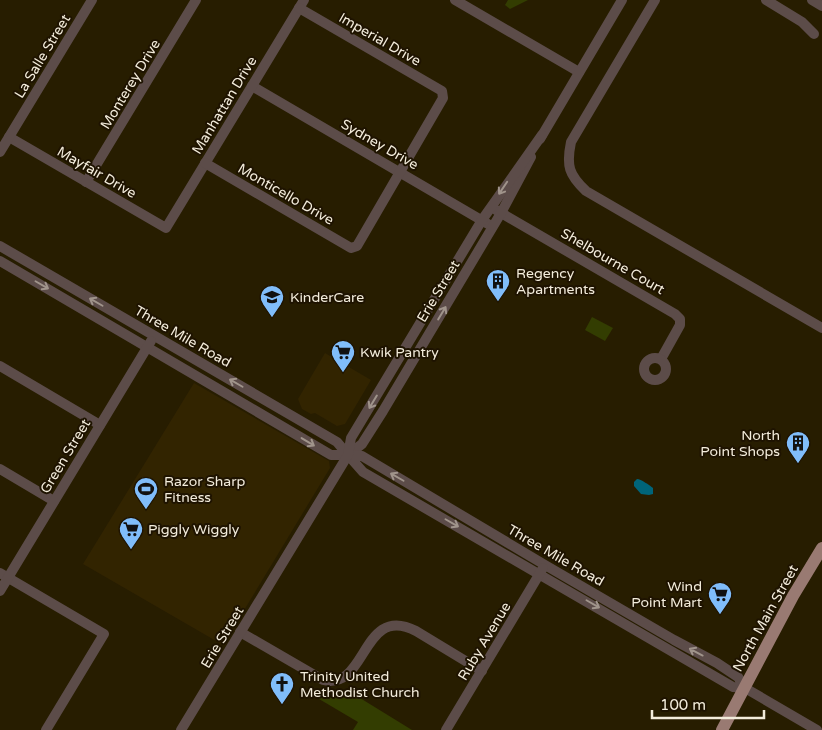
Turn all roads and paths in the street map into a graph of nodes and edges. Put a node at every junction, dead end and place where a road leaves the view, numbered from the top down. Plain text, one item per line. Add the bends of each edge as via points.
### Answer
1 (92, 0) edge
2 (196, 0) edge
3 (455, 0) edge
4 (622, 0) edge
5 (655, 0) edge
6 (766, 0) edge
7 (812, 0) edge
8 (301, 4) edge
9 (822, 6) edge
10 (814, 34) dead end
11 (579, 72) junction
12 (252, 86) junction
13 (542, 135) junction
14 (4, 143) edge
15 (205, 163) junction
16 (401, 172) junction
17 (86, 182) junction
18 (491, 207) junction
19 (502, 213) junction
20 (482, 220) junction
21 (168, 224) joint
22 (493, 227) junction
23 (0, 246) edge
24 (0, 261) edge
25 (418, 326) junction
26 (822, 328) edge
27 (429, 333) junction
28 (154, 336) junction
29 (148, 347) junction
30 (661, 359) dead end
31 (0, 366) edge
32 (386, 380) junction
33 (397, 387) junction
34 (100, 425) junction
35 (348, 455) junction
36 (0, 469) edge
37 (54, 501) junction
38 (822, 548) edge
39 (542, 569) junction
40 (4, 575) edge
41 (0, 591) edge
42 (240, 632) junction
43 (482, 671) junction
44 (745, 688) junction
45 (46, 730) edge
46 (181, 730) edge
47 (446, 730) edge
48 (722, 730) edge
49 (817, 730) edge

1 - 14 street, La Salle Street
2 - 17 street, Monterey Drive
3 - 11 street
4 - 11 street, Erie Street
5 - 26 street via 571,142 568,166 574,180 586,191
6 - 10 street via 802,22
7 - 9 street
8 - 12 street, Manhattan Drive
8 - 16 street, Imperial Drive via 442,91 443,97
11 - 13 street, Erie Street
12 - 15 street, Manhattan Drive
12 - 16 street, Sydney Drive
13 -> 18 street, Erie Street
13 - 19 street, Erie Street
14 - 17 street, Mayfair Drive
15 - 16 street, Monticello Drive via 351,248 358,246
15 - 21 street, Manhattan Drive
16 - 20 street, Sydney Drive
17 - 21 street, Mayfair Drive via 166,228
18 - 19 street, Shelbourne Court
18 - 20 street, Erie Street
19 - 22 street, Erie Street
19 - 30 street, Shelbourne Court via 676,314 680,325
20 - 22 street, Sydney Drive
20 - 25 street, Erie Street
27 -> 22 street, Erie Street
28 -> 23 street, Three Mile Road
24 -> 29 street, Three Mile Road
25 - 27 street
25 - 32 street, Erie Street
27 - 33 street, Erie Street
28 - 29 street, Green Street
35 -> 28 street, Three Mile Road via 338,442
29 - 34 street, Green Street
29 -> 35 street, Three Mile Road via 331,455
31 - 34 street
32 - 33 street
32 -> 35 street, Erie Street via 351,438
33 - 35 street, Erie Street via 362,444
34 - 37 street, Green Street
35 - 39 street, Three Mile Road via 363,472
35 - 42 street, Erie Street
36 - 37 street
37 - 40 street, Green Street
38 - 44 main road, North Main Street
39 - 43 street, Ruby Avenue
39 - 44 street, Three Mile Road via 733,687
40 - 41 street, Green Street
40 - 45 street via 104,634
42 - 43 street via 329,681 346,676 374,635 396,626 416,630
42 - 46 street, Erie Street
43 - 47 street, Ruby Avenue
44 - 48 main road, North Main Street
44 - 49 street, Three Mile Road

